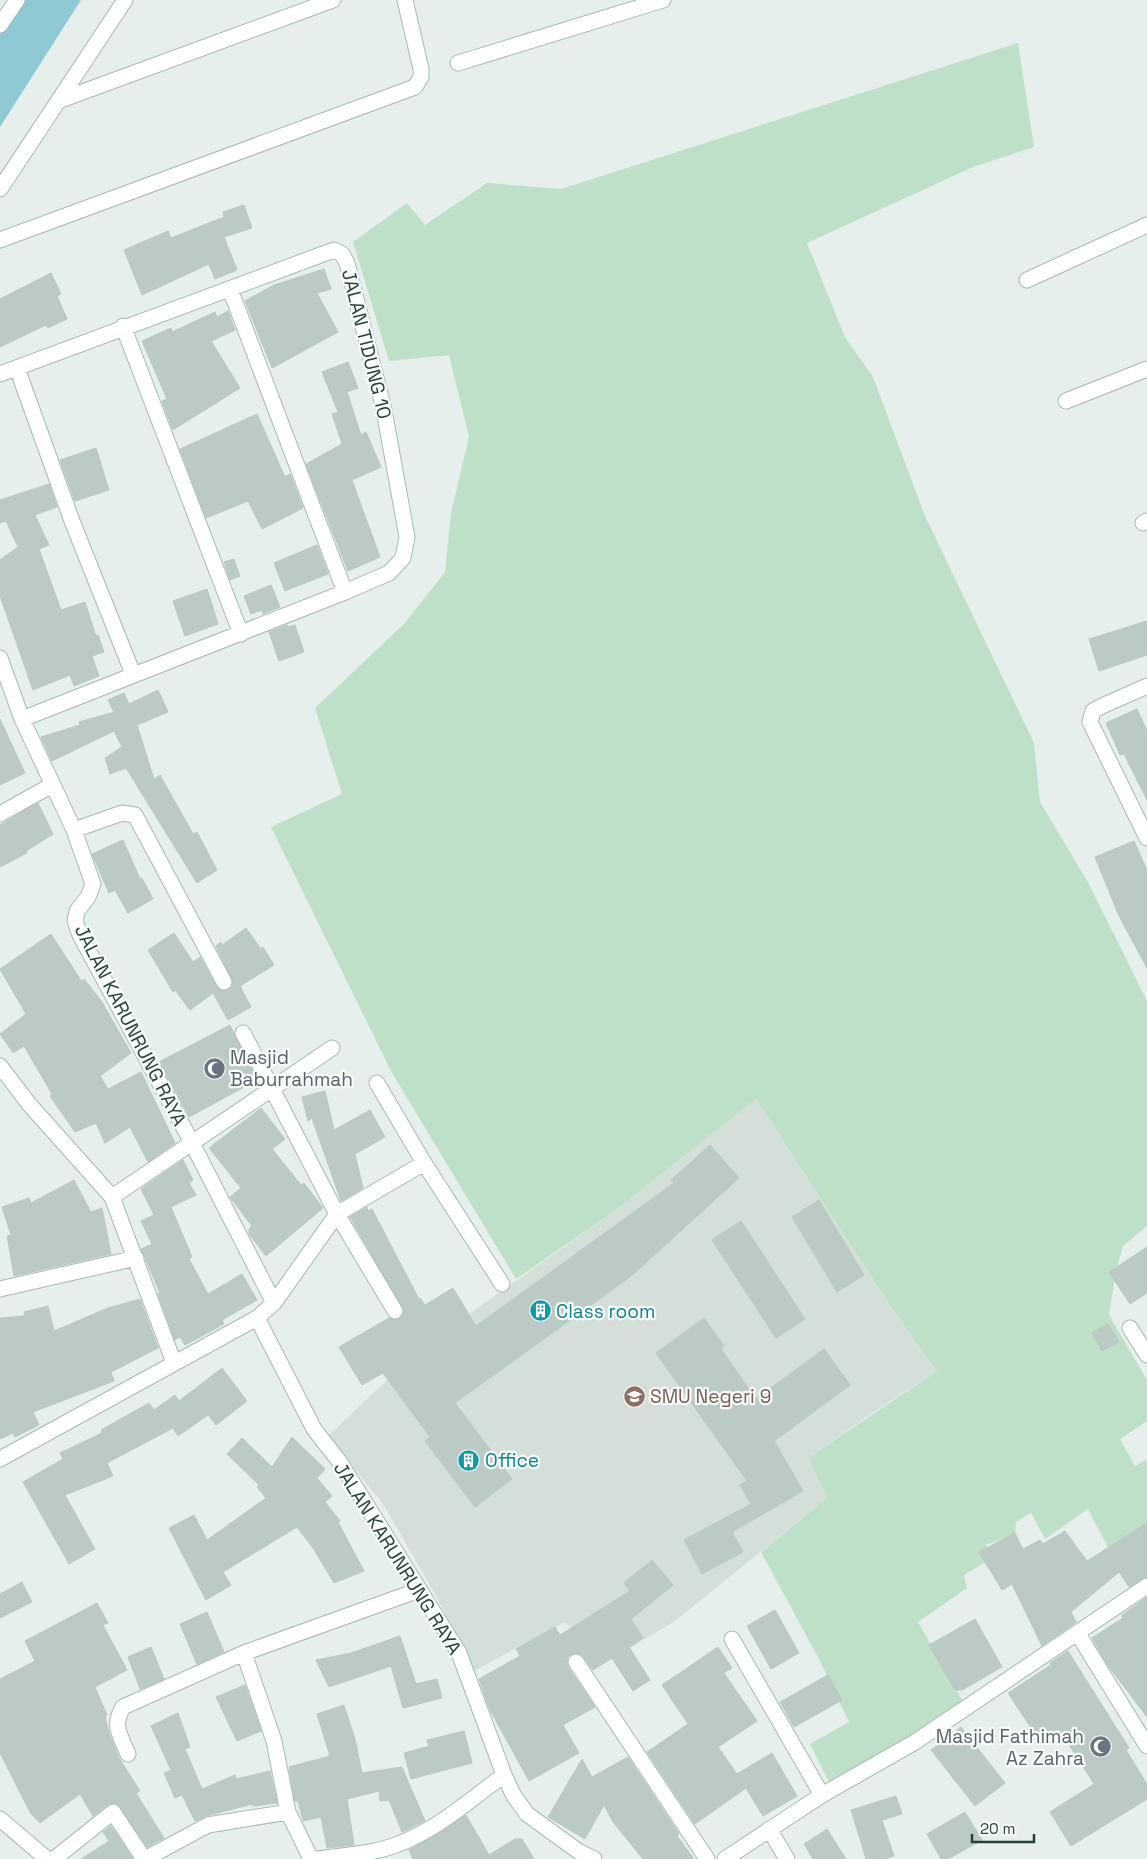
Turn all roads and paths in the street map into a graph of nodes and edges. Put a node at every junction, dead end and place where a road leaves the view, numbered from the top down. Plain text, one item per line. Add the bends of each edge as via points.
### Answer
1 (17, 0) edge
2 (125, 0) edge
3 (333, 0) edge
4 (405, 0) edge
5 (663, 0) edge
6 (0, 25) edge
7 (458, 63) dead end
8 (58, 101) junction
9 (0, 189) edge
10 (1147, 225) edge
11 (0, 240) edge
12 (1028, 280) dead end
13 (230, 288) junction
14 (123, 326) junction
15 (17, 368) junction
16 (1147, 369) edge
17 (0, 374) edge
18 (1066, 401) dead end
19 (345, 592) junction
20 (241, 634) junction
21 (0, 658) edge
22 (133, 674) junction
23 (1147, 686) edge
24 (22, 719) junction
25 (52, 785) junction
26 (0, 814) edge
27 (74, 830) junction
28 (1146, 834) edge
29 (224, 982) dead end
30 (243, 1033) dead end
31 (332, 1048) dead end
32 (0, 1066) edge
33 (377, 1083) dead end
34 (272, 1089) junction
35 (192, 1143) junction
36 (424, 1162) junction
37 (112, 1197) junction
38 (337, 1214) junction
39 (136, 1258) junction
40 (502, 1284) dead end
41 (0, 1289) edge
42 (274, 1304) junction
43 (395, 1310) dead end
44 (257, 1318) junction
45 (1130, 1328) dead end
46 (1147, 1355) edge
47 (174, 1363) junction
48 (0, 1459) edge
49 (1147, 1586) edge
50 (419, 1590) junction
51 (1078, 1634) junction
52 (732, 1639) dead end
53 (244, 1653) junction
54 (576, 1662) dead end
55 (1146, 1741) edge
56 (128, 1754) dead end
57 (504, 1775) junction
58 (822, 1794) junction
59 (288, 1812) junction
60 (0, 1819) edge
61 (769, 1829) junction
62 (572, 1855) edge
63 (47, 1859) edge
64 (54, 1859) edge
65 (145, 1859) edge
66 (311, 1859) edge
67 (318, 1859) edge
68 (594, 1859) edge
69 (707, 1859) edge
70 (725, 1859) edge
71 (787, 1859) edge

1 - 6 street
2 - 8 street
3 - 8 street
4 - 11 street via 421,69 421,77 415,87
5 - 7 street
8 - 9 street
10 - 12 street
13 - 14 street, JALAN TIDUNG 10
13 - 19 street
13 - 19 street, JALAN TIDUNG 10 via 334,250 342,254 347,263 384,410 407,537 403,558 389,573
14 - 15 street, JALAN TIDUNG 10
14 - 20 street
15 - 17 street, JALAN TIDUNG 10
15 - 22 street via 72,521
16 - 18 street
19 - 20 street, JALAN TIDUNG 10
20 - 22 street, JALAN TIDUNG 10
21 - 24 street, JALAN KARUNRUNG RAYA
22 - 24 street, JALAN TIDUNG 10
23 - 28 street via 1093,711 1090,722
24 - 25 street, JALAN KARUNRUNG RAYA
25 - 26 street
25 - 27 street, JALAN KARUNRUNG RAYA
27 - 29 street via 122,813 135,815
27 - 35 street, JALAN KARUNRUNG RAYA via 93,884 77,911 75,921
30 - 34 street
31 - 34 street
32 - 37 street via 29,1104
33 - 36 street
34 - 35 street
34 - 38 street
35 - 37 street
35 - 42 street, JALAN KARUNRUNG RAYA
36 - 38 street
36 - 40 street
37 - 39 street
38 - 42 street
38 - 43 street
39 - 41 street
39 - 47 street
42 - 44 street
44 - 47 street
44 - 50 street, JALAN KARUNRUNG RAYA via 314,1429 339,1461
45 - 46 street
47 - 48 street
49 - 51 street
50 - 53 street
50 - 57 street, JALAN KARUNRUNG RAYA via 459,1653
51 - 55 street
51 - 58 street via 915,1742
52 - 58 street
53 - 56 street via 123,1706 116,1724
53 - 59 street via 274,1741
54 - 69 street
57 - 62 street, JALAN KARUNRUNG RAYA via 527,1814
57 - 67 street via 428,1831 373,1851
58 - 61 street
59 - 65 street via 208,1824
59 - 66 street
60 - 63 street
61 - 70 street
61 - 71 street
62 - 68 street, JALAN KARUNRUNG RAYA
64 - 65 street via 113,1812

